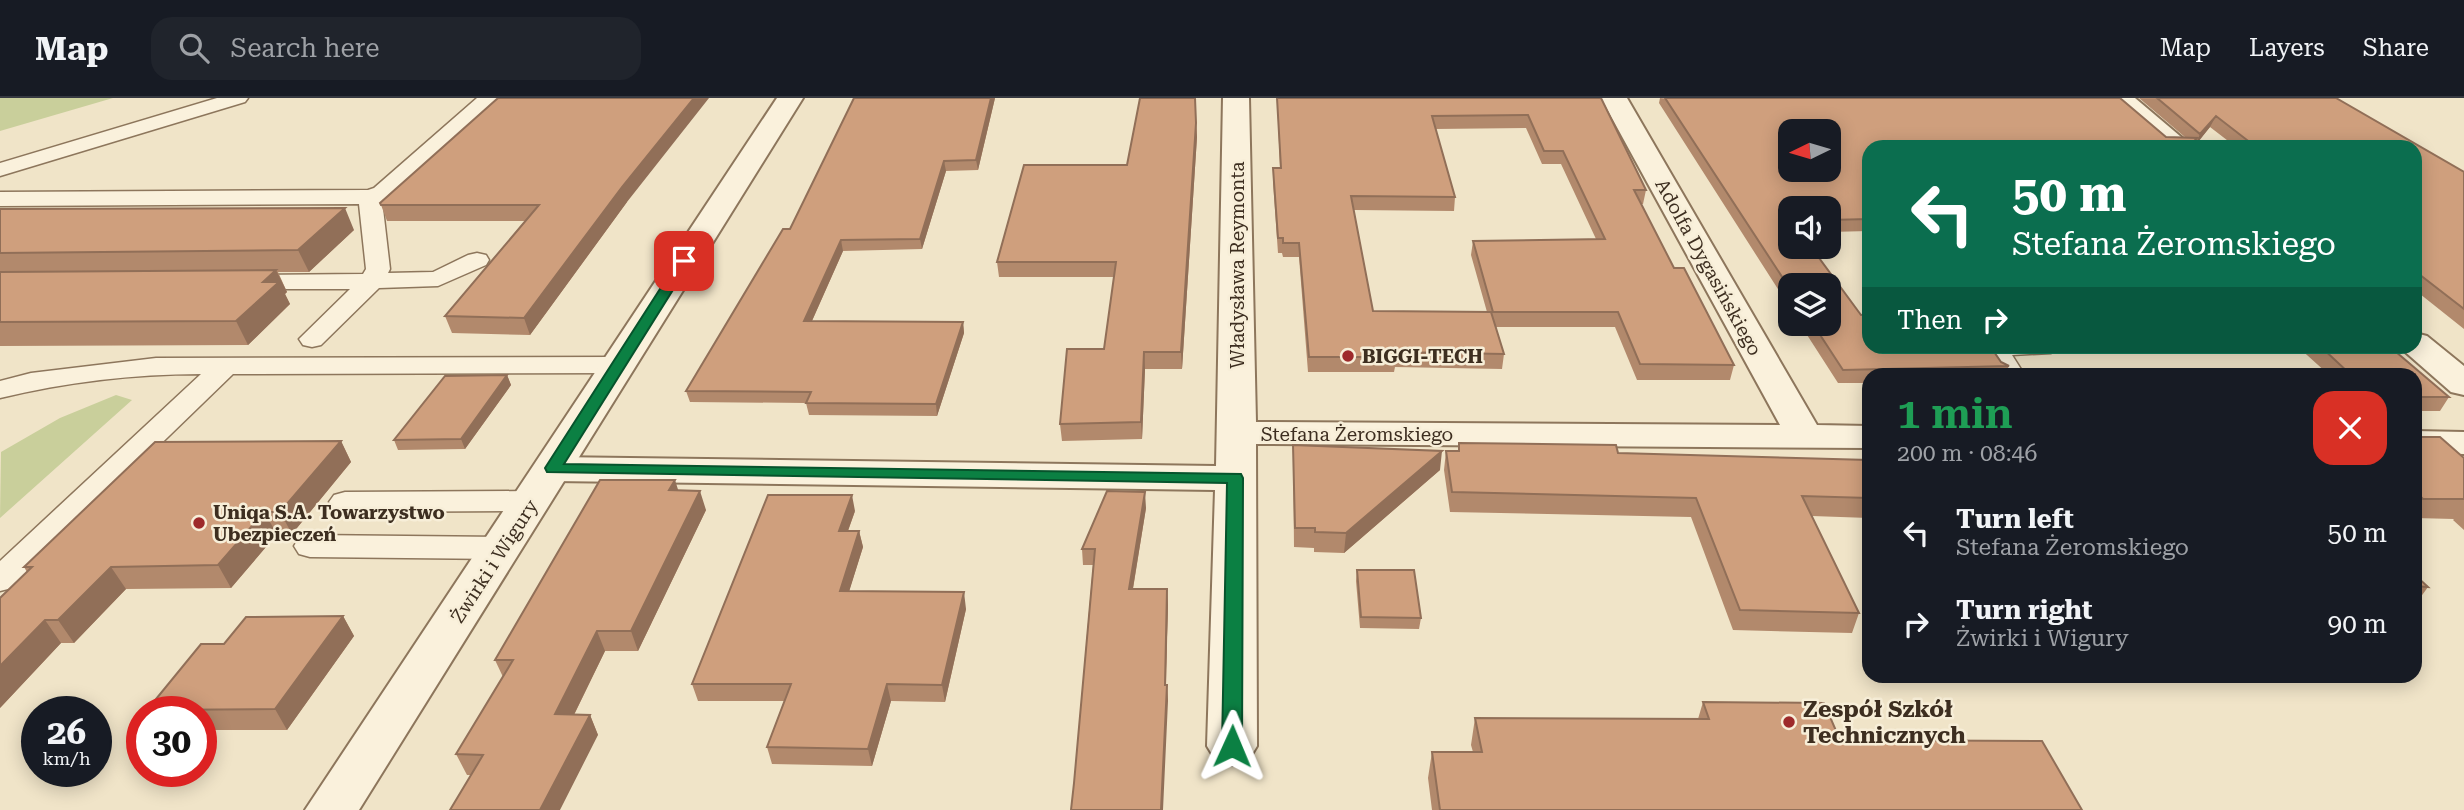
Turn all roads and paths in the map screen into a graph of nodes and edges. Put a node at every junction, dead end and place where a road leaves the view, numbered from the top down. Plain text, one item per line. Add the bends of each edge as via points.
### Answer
1 (238, 98) edge
2 (489, 98) edge
3 (790, 98) edge
4 (1236, 98) edge
5 (1614, 98) edge
6 (2120, 98) edge
7 (2171, 140) edge
8 (0, 170) edge
9 (370, 197) junction
10 (0, 199) edge
11 (477, 260) dead end
12 (372, 281) junction
13 (220, 282) edge
14 (312, 339) dead end
15 (2422, 349) edge
16 (617, 365) junction
17 (226, 366) junction
18 (2464, 384) edge
19 (0, 390) edge
20 (1237, 433) junction
21 (1805, 437) junction
22 (1862, 438) edge
23 (2422, 442) edge
24 (2464, 443) edge
25 (553, 468) junction
26 (1235, 478) junction
27 (345, 502) dead end
28 (532, 502) junction
29 (310, 547) dead end
30 (502, 548) junction
31 (0, 580) edge
32 (1232, 746) dead end
33 (331, 810) edge

1 - 8 lane
2 - 9 lane via 382,193
3 - 16 street, Żwirki i Wigury
4 - 20 street, Władysława Reymonta
5 - 21 street, Adolfa Dygasińskiego
6 - 7 street
9 - 10 lane
9 - 12 lane via 378,269
11 - 12 lane via 438,279
12 - 13 lane
12 - 14 lane
15 - 18 street
16 - 17 lane
16 - 25 street, Żwirki i Wigury
17 - 19 lane via 95,372
17 - 31 lane
20 - 21 street, Stefana Żeromskiego
20 - 26 street, Stefana Żeromskiego
21 - 22 street, Stefana Żeromskiego
23 - 24 street
25 - 26 street
25 - 28 street, Żwirki i Wigury
26 - 32 street
27 - 28 lane
28 - 30 street, Żwirki i Wigury
29 - 30 lane
30 - 33 street, Żwirki i Wigury

